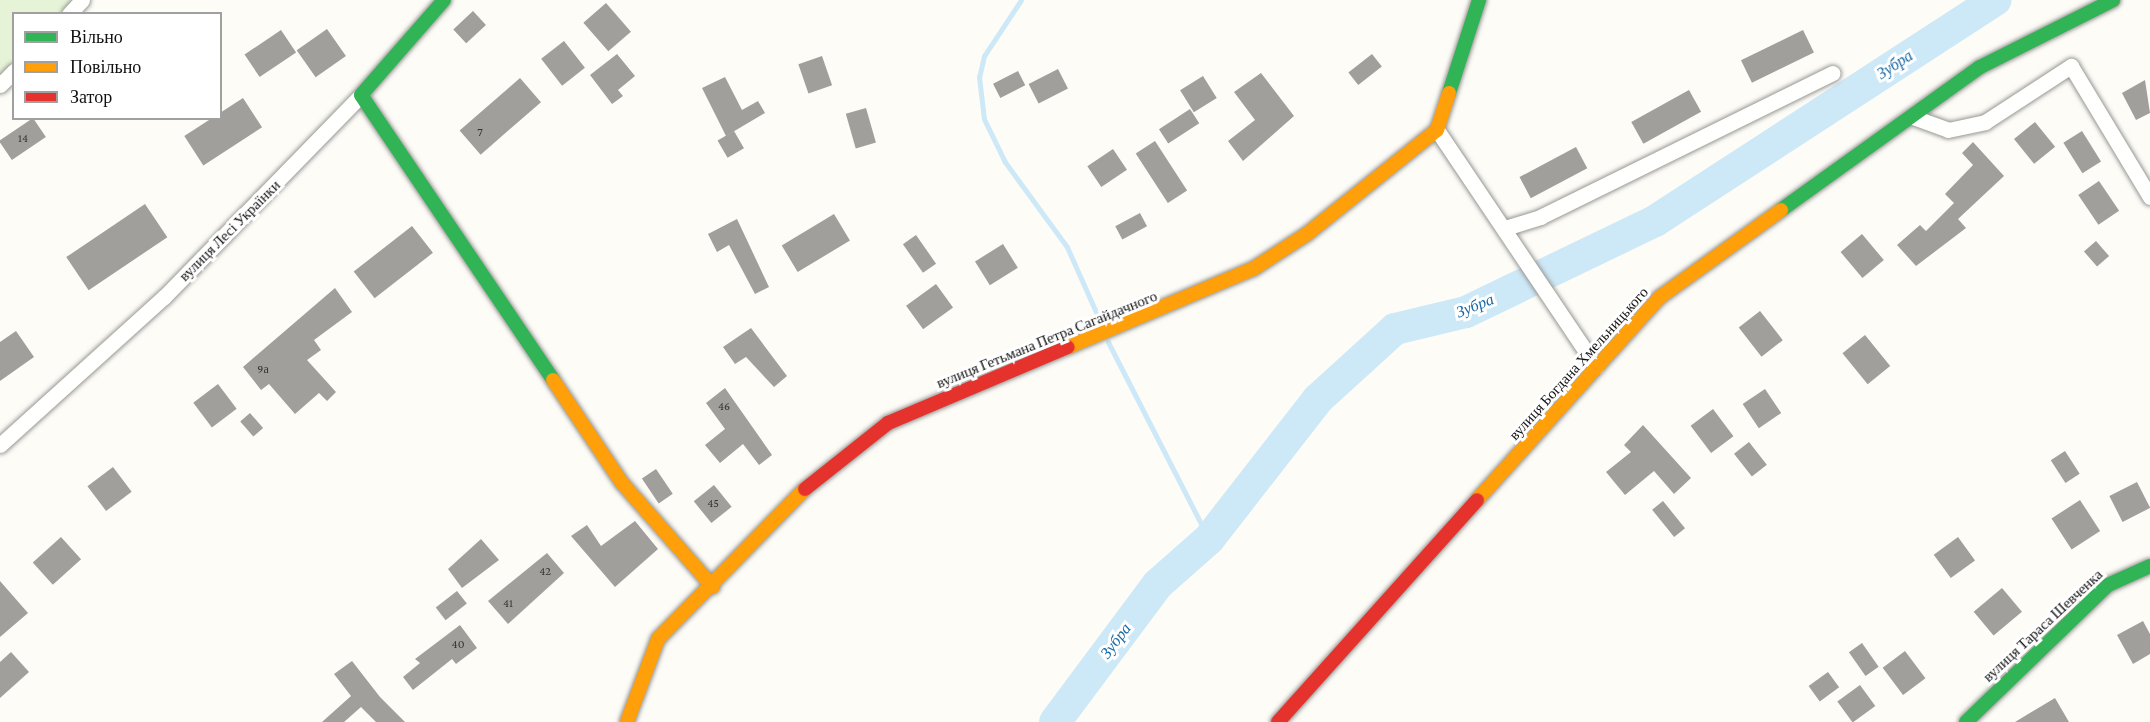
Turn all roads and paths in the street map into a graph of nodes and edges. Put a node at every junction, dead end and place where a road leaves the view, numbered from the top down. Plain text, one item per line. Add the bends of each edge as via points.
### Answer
1 (82, 0) edge
2 (444, 0) edge
3 (1479, 0) edge
4 (2113, 0) edge
5 (71, 12) edge
6 (1833, 72) dead end
7 (12, 73) edge
8 (0, 85) edge
9 (361, 95) junction
10 (1913, 117) junction
11 (1437, 130) junction
12 (2150, 196) edge
13 (1505, 228) junction
14 (1596, 367) junction
15 (0, 445) edge
16 (2150, 566) edge
17 (712, 587) junction
18 (627, 722) edge
19 (1278, 722) edge
20 (1966, 722) edge

1 - 5 street
2 - 9 street, вулиця Лесі Українки
3 - 11 street
4 - 10 street, вулиця Богдана Хмельницького via 1980,67
6 - 13 street via 1540,218
7 - 8 street
9 - 15 street, вулиця Лесі Українки via 164,297
9 - 17 street via 622,483
10 - 12 street via 1948,130 1984,122 2071,66
10 - 14 street, вулиця Богдана Хмельницького via 1660,297
11 - 13 street
11 - 17 street, вулиця Гетьмана Петра Сагайдачного via 1307,234 1253,269 888,423 776,514
13 - 14 street
14 - 19 street, вулиця Богдана Хмельницького
16 - 20 street, вулиця Тараса Шевченка via 2108,585
17 - 18 street, вулиця Гетьмана Петра Сагайдачного via 658,639

